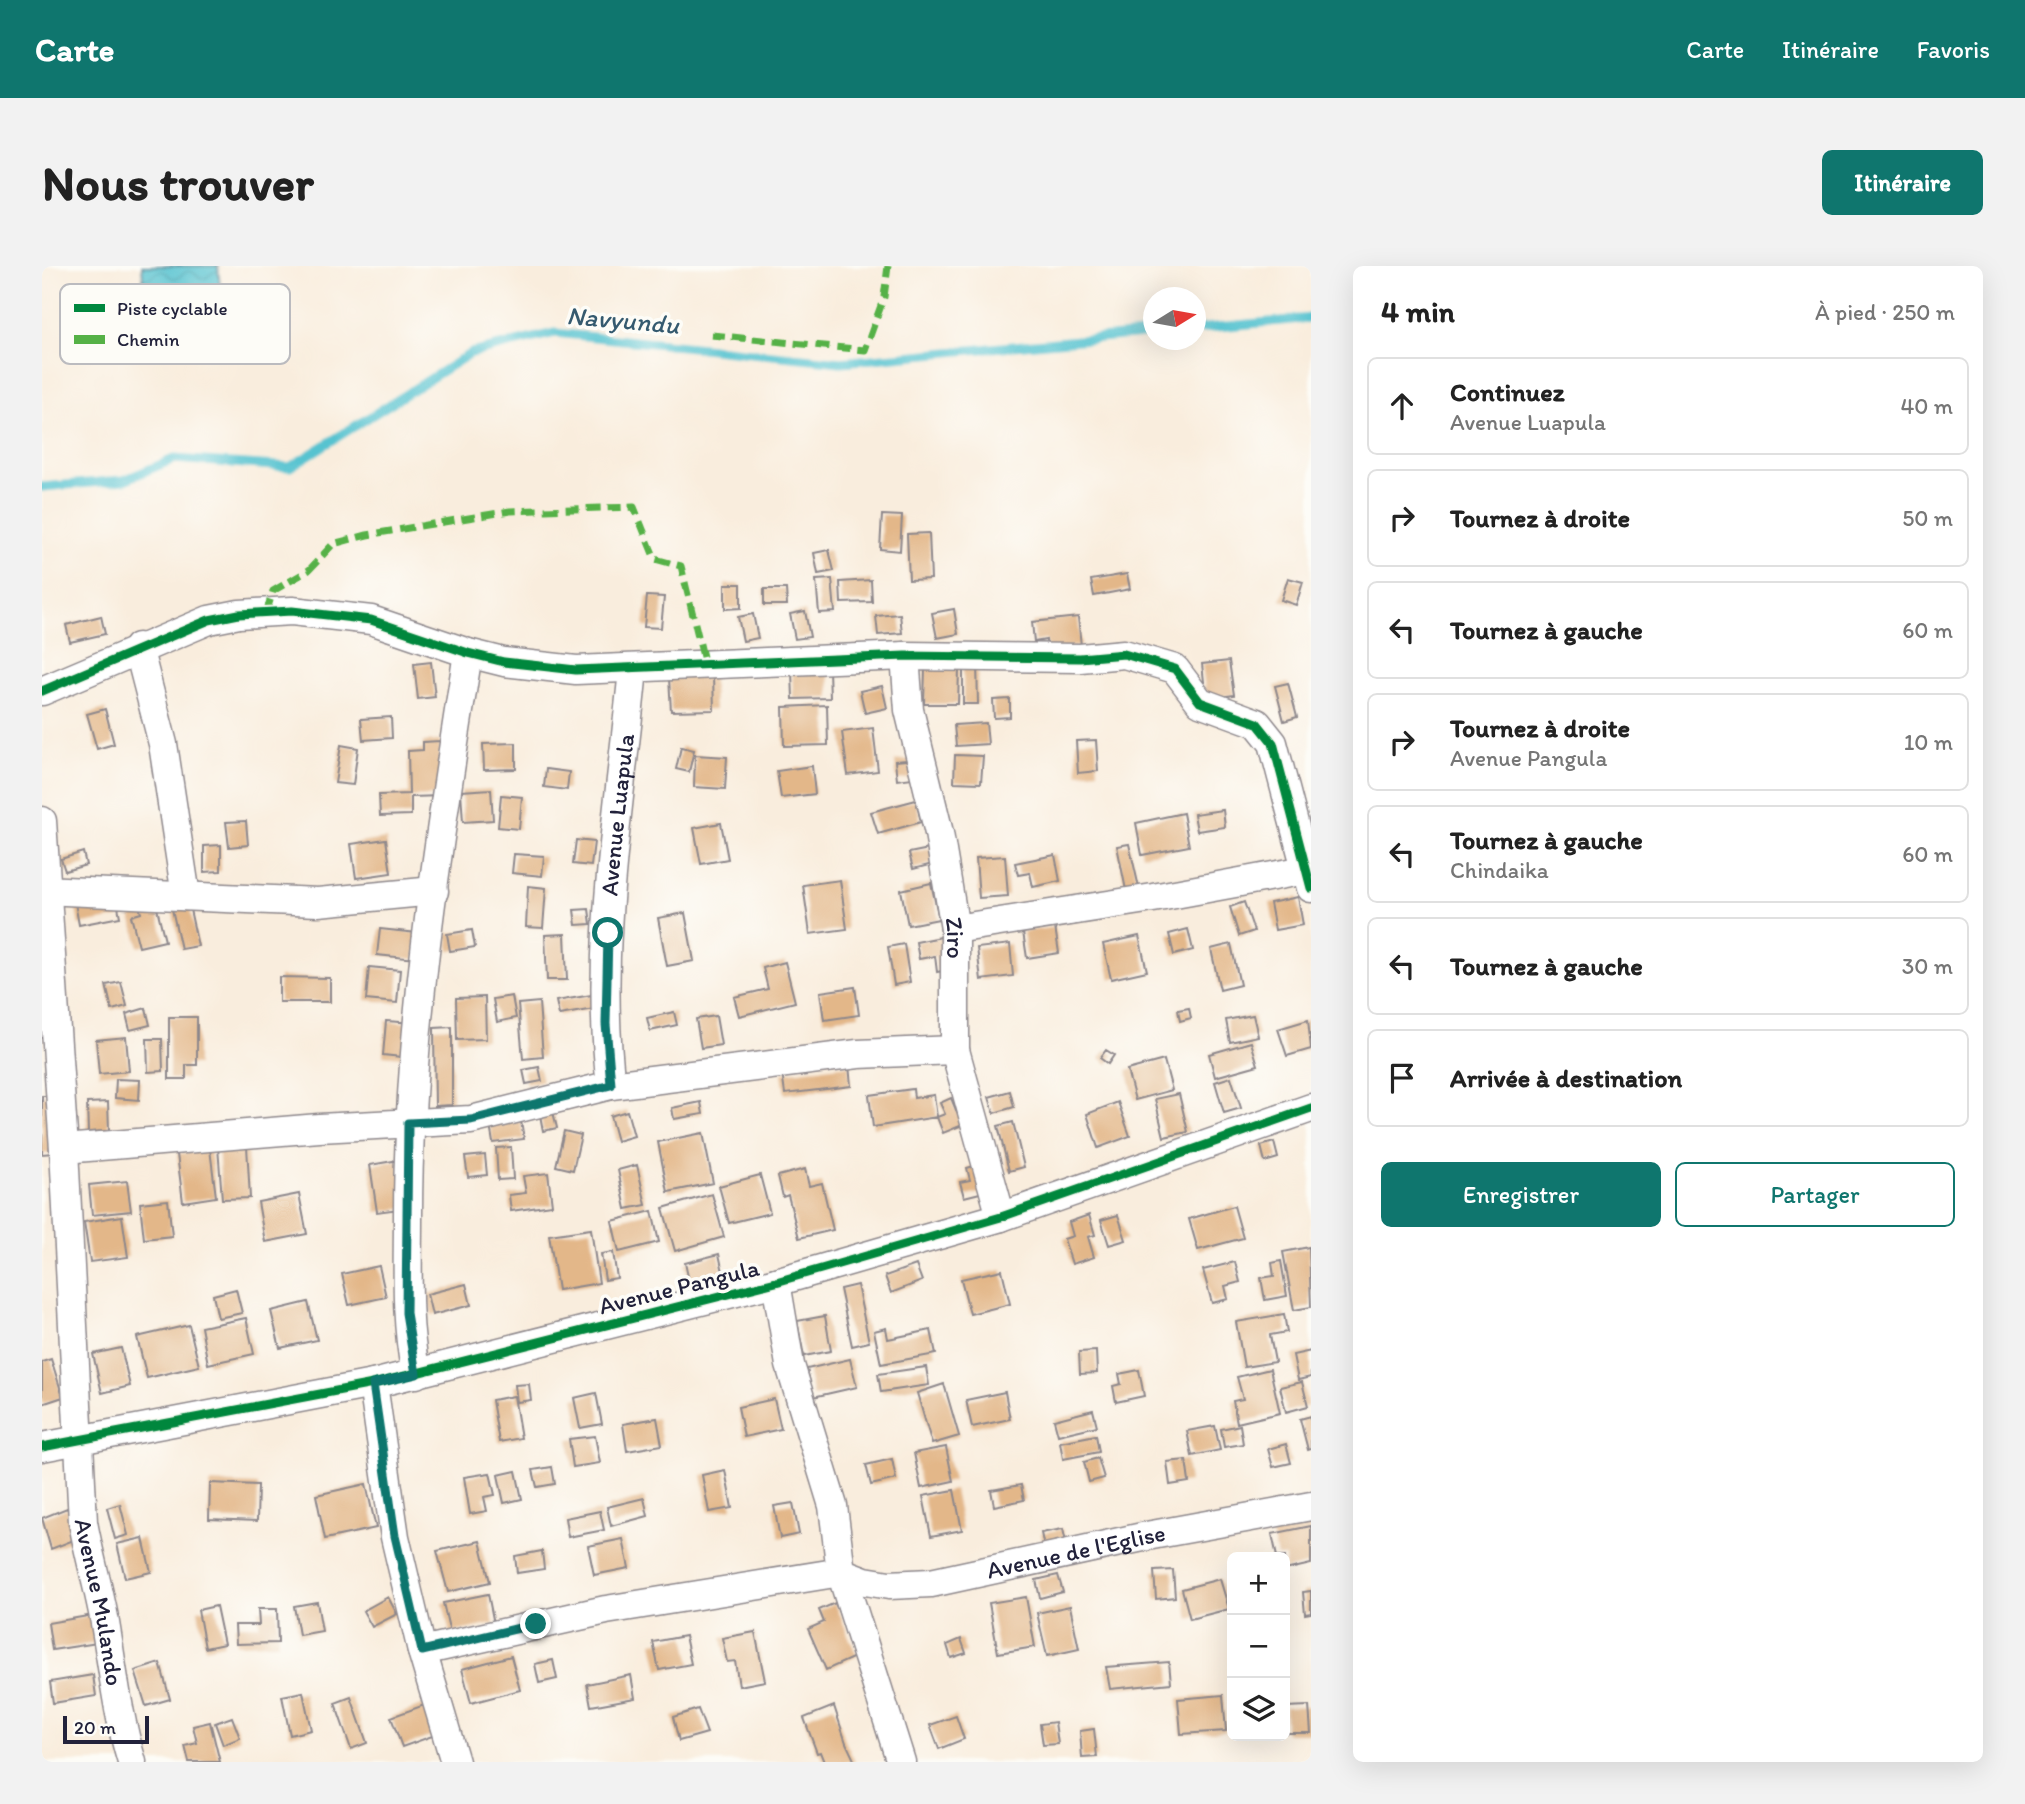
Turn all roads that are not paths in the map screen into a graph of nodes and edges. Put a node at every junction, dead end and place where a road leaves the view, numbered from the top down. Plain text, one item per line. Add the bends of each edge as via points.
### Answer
1 (138, 648) junction
2 (468, 653) junction
3 (905, 656) junction
4 (634, 669) junction
5 (42, 691) edge
6 (42, 821) edge
7 (1309, 875) edge
8 (44, 890) edge
9 (434, 891) junction
10 (186, 896) junction
11 (955, 929) junction
12 (955, 1050) junction
13 (611, 1085) junction
14 (1311, 1108) edge
15 (408, 1123) junction
16 (64, 1149) junction
17 (54, 1216) edge
18 (1001, 1217) junction
19 (776, 1283) junction
20 (416, 1374) junction
21 (373, 1384) junction
22 (77, 1439) junction
23 (42, 1447) edge
24 (1311, 1506) edge
25 (841, 1572) junction
26 (422, 1651) junction
27 (132, 1762) edge
28 (455, 1762) edge
29 (901, 1762) edge

1 - 2 street via 209,620 292,611 370,620
1 - 5 street
1 - 10 street via 163,744
2 - 4 street via 541,667
2 - 9 street
3 - 4 street
3 - 7 street via 1080,658 1124,654 1174,669 1200,702 1257,723 1269,736
3 - 11 street, Ziro via 909,710 939,834
4 - 13 street, Avenue Luapula via 608,933 606,1024
6 - 8 street, Avenue Mulando
7 - 11 street
8 - 10 street
8 - 16 street, Avenue Mulando
9 - 10 street via 318,902
9 - 15 street
11 - 12 street, Ziro
12 - 13 street via 858,1054
12 - 18 street, Ziro
13 - 15 street via 471,1120
14 - 18 street, Avenue Pangula
15 - 16 street
15 - 20 street via 406,1313
16 - 17 street, Avenue Mulando
17 - 22 street, Avenue Mulando
18 - 19 street, Avenue Pangula
19 - 20 street, Avenue Pangula
19 - 25 street via 790,1365 833,1506
20 - 21 street, Avenue Pangula
21 - 22 street, Avenue Pangula
21 - 26 street via 395,1536
22 - 23 street, Avenue Pangula
22 - 27 street, Avenue Mulando via 91,1572 105,1620 122,1731
24 - 25 street, Avenue de l'Eglise via 931,1583 889,1585
25 - 26 street via 606,1610
25 - 29 street
26 - 28 street

